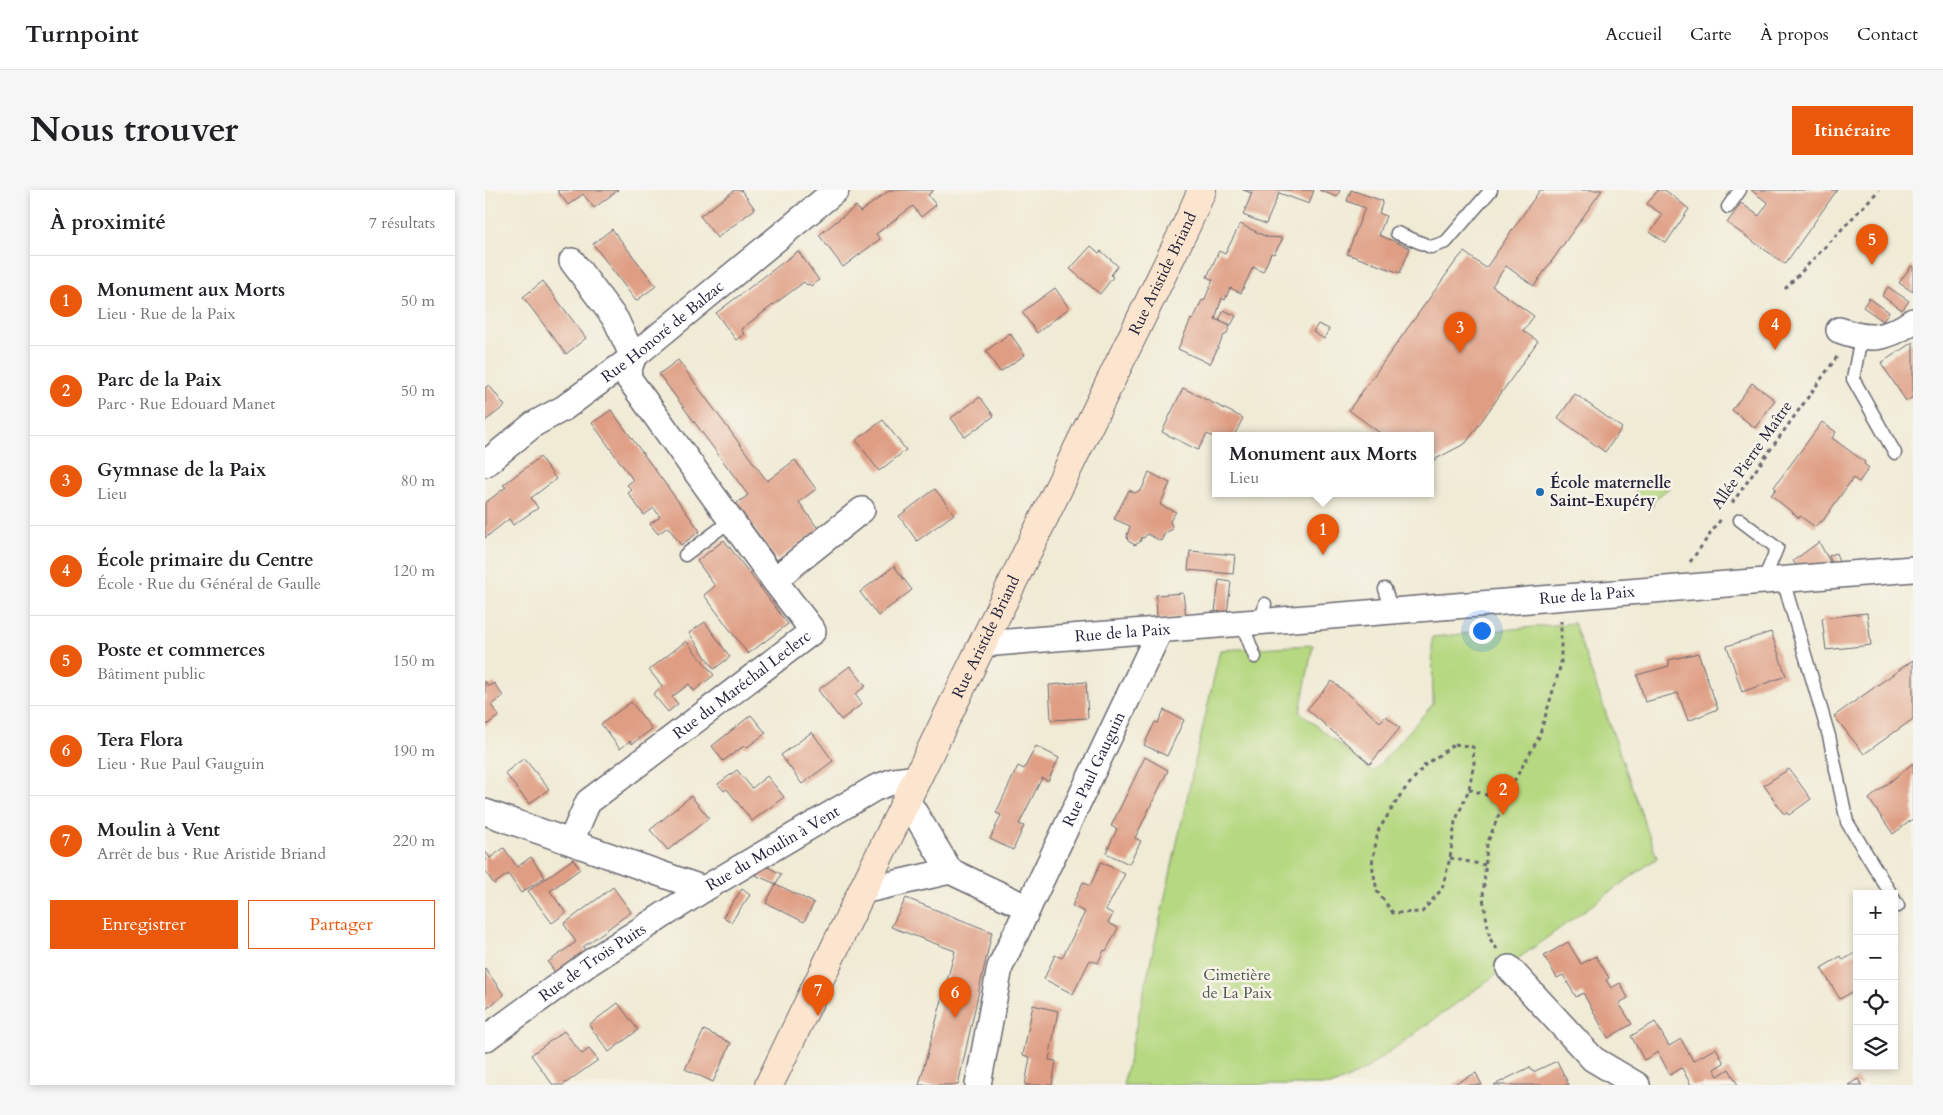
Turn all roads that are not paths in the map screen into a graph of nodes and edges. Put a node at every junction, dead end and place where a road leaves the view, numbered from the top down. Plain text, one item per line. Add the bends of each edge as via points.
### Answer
1 (836, 190) edge
2 (1202, 190) edge
3 (1491, 190) edge
4 (1740, 190) edge
5 (1728, 207) dead end
6 (1397, 233) dead end
7 (573, 261) dead end
8 (1913, 321) edge
9 (1851, 334) joint
10 (633, 357) junction
11 (1895, 453) dead end
12 (485, 464) edge
13 (862, 510) dead end
14 (1740, 520) dead end
15 (730, 521) junction
16 (685, 555) dead end
17 (1913, 569) edge
18 (774, 580) junction
19 (1773, 581) junction
20 (1256, 616) junction
21 (1160, 630) junction
22 (983, 644) junction
23 (1255, 657) dead end
24 (913, 789) junction
25 (485, 812) edge
26 (571, 841) junction
27 (950, 871) junction
28 (704, 888) junction
29 (862, 890) junction
30 (1889, 890) edge
31 (1028, 908) junction
32 (1511, 970) road end
33 (485, 1039) edge
34 (1624, 1082) edge
35 (769, 1085) edge
36 (979, 1085) edge

1 - 10 street, Rue Honoré de Balzac
2 - 22 main road, Rue Aristide Briand
3 - 6 lane via 1446,242 1431,247
4 - 5 lane
7 - 10 street via 616,320
8 - 9 street via 1893,334 1870,338
9 - 11 lane via 1853,379
10 - 12 street, Rue Honoré de Balzac via 564,408 534,424
10 - 15 street via 627,376
13 - 18 street
14 - 19 lane via 1777,548
15 - 16 lane
15 - 18 street
17 - 19 street, Rue de la Paix
18 - 26 street, Rue du Maréchal Leclerc via 813,631 588,802
19 - 20 street, Rue de la Paix via 1562,598 1389,600
19 - 30 lane via 1829,736 1847,822
20 - 21 street, Rue de la Paix
20 - 23 lane
21 - 22 street, Rue de la Paix
21 - 31 street, Rue Paul Gauguin
22 - 24 main road, Rue Aristide Briand
24 - 27 street
24 - 28 street, Rue du Moulin à Vent via 894,781 875,788
24 - 29 main road, Rue Aristide Briand
25 - 26 street, Rue du Moulin à Vent
26 - 28 street, Rue du Moulin à Vent
27 - 29 street
27 - 31 street
28 - 33 street, Rue de Trois Puits via 589,963
29 - 35 main road, Rue Aristide Briand
31 - 36 street, Rue Paul Gauguin via 999,967
32 - 34 street via 1593,1059

